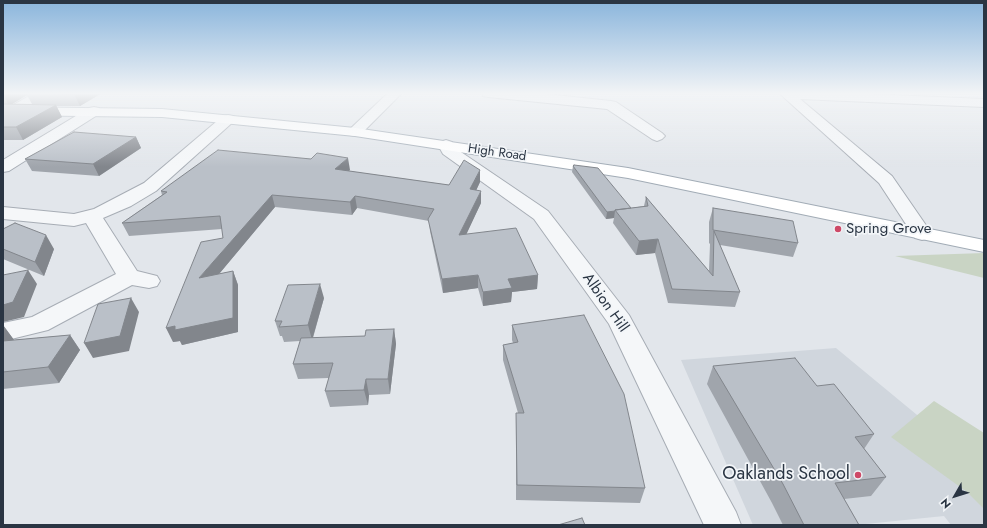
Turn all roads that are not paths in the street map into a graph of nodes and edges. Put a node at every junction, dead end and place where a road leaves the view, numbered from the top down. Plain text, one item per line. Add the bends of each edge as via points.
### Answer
1 (83, 118) edge
2 (213, 118) edge
3 (370, 118) edge
4 (630, 118) edge
5 (813, 118) edge
6 (228, 119) junction
7 (355, 132) junction
8 (657, 136) dead end
9 (446, 145) junction
10 (3, 168) edge
11 (3, 213) edge
12 (91, 215) junction
13 (922, 234) junction
14 (984, 246) edge
15 (3, 332) edge
16 (724, 525) edge

1 - 10 street
2 - 6 main road, High Road
3 - 7 street
4 - 8 street
5 - 13 street via 886,180
6 - 7 main road, High Road
6 - 12 street via 150,187 101,213
7 - 9 main road, High Road
9 - 13 main road, High Road via 628,173
9 - 16 street, Albion Hill via 449,151 541,215 620,320
11 - 12 street via 74,220
12 - 15 street via 139,279 39,324
13 - 14 main road, High Road

